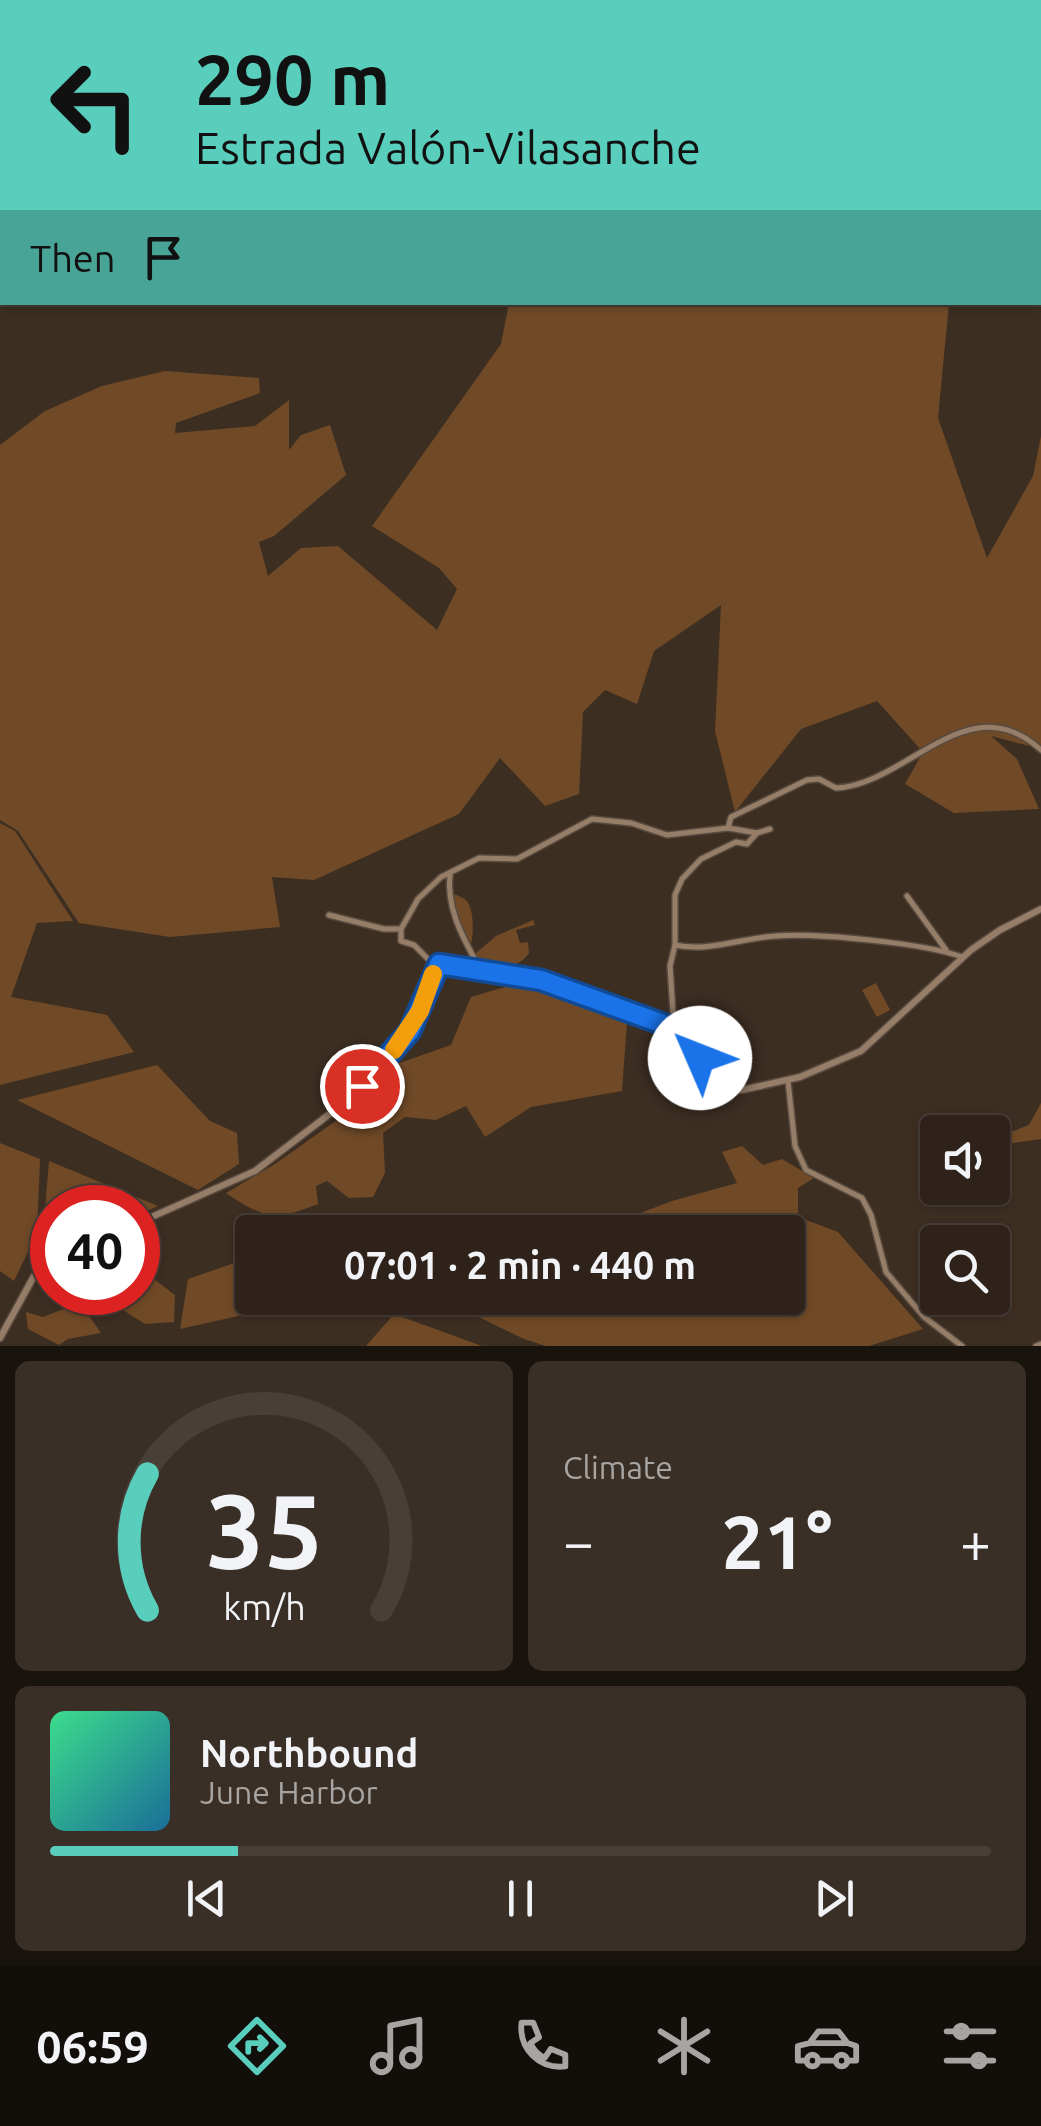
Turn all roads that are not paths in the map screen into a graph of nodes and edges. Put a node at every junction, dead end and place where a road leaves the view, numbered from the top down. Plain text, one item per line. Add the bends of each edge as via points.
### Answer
1 (1041, 750) edge
2 (728, 828) junction
3 (770, 829) dead end
4 (757, 833) junction
5 (450, 874) junction
6 (906, 896) dead end
7 (1041, 909) edge
8 (329, 915) dead end
9 (400, 929) junction
10 (675, 945) junction
11 (947, 951) junction
12 (962, 957) junction
13 (436, 966) junction
14 (480, 969) junction
15 (674, 1028) junction
16 (788, 1081) junction
17 (160, 1213) edge
18 (30, 1283) edge
19 (0, 1338) edge
20 (962, 1346) edge

1 - 2 street via 1024,734 1005,729 943,737 872,780 836,788 807,780 731,817
2 - 4 street
2 - 5 street via 667,835 598,818 517,859 478,858
3 - 4 street
4 - 10 street via 747,844 736,842 701,859 682,879
5 - 9 street via 428,886
5 - 14 street via 457,926
6 - 11 street
7 - 12 street
8 - 9 street
9 - 13 street via 402,941
10 - 11 street via 711,948 779,936
10 - 15 street
11 - 12 street
12 - 16 street via 861,1051
13 - 14 street
13 - 17 street via 410,1031 344,1103 255,1170
14 - 15 street via 541,980
15 - 16 street via 724,1087
16 - 20 street via 795,1146 806,1170 862,1198 886,1272 924,1317
18 - 19 street

